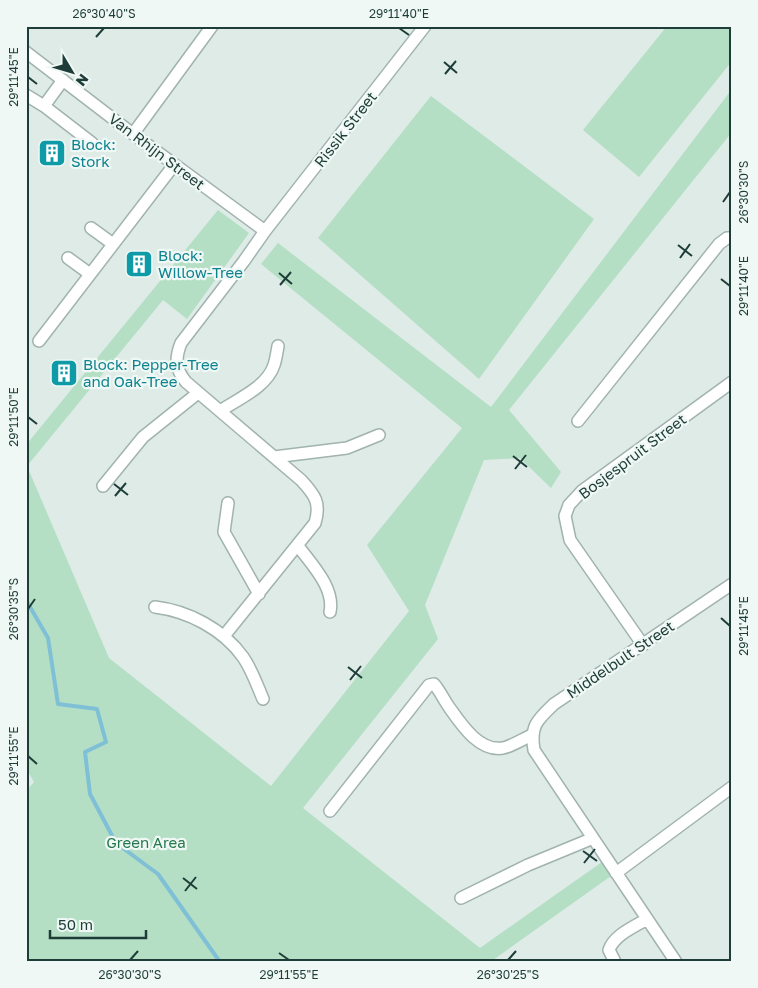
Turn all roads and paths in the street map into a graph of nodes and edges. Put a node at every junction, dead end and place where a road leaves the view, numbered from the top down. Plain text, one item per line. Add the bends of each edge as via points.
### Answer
1 (212, 26) edge
2 (425, 26) edge
3 (26, 52) edge
4 (63, 80) junction
5 (26, 95) edge
6 (44, 106) junction
7 (133, 134) junction
8 (92, 143) dead end
9 (174, 165) junction
10 (91, 228) dead end
11 (265, 231) junction
12 (732, 238) edge
13 (113, 244) junction
14 (68, 258) dead end
15 (90, 274) junction
16 (39, 340) dead end
17 (278, 346) dead end
18 (732, 382) edge
19 (198, 393) junction
20 (220, 411) junction
21 (578, 421) dead end
22 (379, 435) dead end
23 (274, 457) junction
24 (103, 486) dead end
25 (228, 503) dead end
26 (298, 546) junction
27 (732, 584) edge
28 (259, 594) junction
29 (155, 607) dead end
30 (330, 612) dead end
31 (224, 636) junction
32 (643, 645) junction
33 (263, 699) dead end
34 (532, 735) junction
35 (732, 787) edge
36 (330, 811) dead end
37 (592, 839) junction
38 (616, 873) junction
39 (461, 898) dead end
40 (647, 919) junction
41 (615, 962) edge
42 (676, 962) edge

1 - 7 street
2 - 11 street, Rissik Street
3 - 4 street, Van Rhijn Street
4 - 6 street
4 - 7 street, Van Rhijn Street
5 - 6 street
6 - 8 street
7 - 9 street, Van Rhijn Street
9 - 11 street, Van Rhijn Street
9 - 13 street
10 - 13 street
11 - 19 street, Rissik Street via 181,343 176,366
12 - 21 street via 719,244
13 - 15 street
14 - 15 street
15 - 16 street
17 - 20 street via 273,367 265,378
18 - 32 street, Bosjespruit Street via 582,491 569,505 565,516 570,540
19 - 20 street
19 - 24 street via 143,437
20 - 23 street
22 - 23 street via 347,448
23 - 26 street via 312,492 318,504 315,523
25 - 28 street via 224,532
26 - 28 street
26 - 30 street via 330,596
27 - 32 street, Middelbult Street
28 - 31 street
29 - 31 street via 190,616
31 - 33 street via 252,672
32 - 34 street, Middelbult Street via 554,704 541,717
34 - 36 street via 504,748 488,748 468,730 438,688 434,684 429,685
34 - 37 street via 534,750
35 - 38 street
37 - 38 street
37 - 39 street via 528,865
38 - 40 street
40 - 41 street via 611,944 609,950
40 - 42 street

